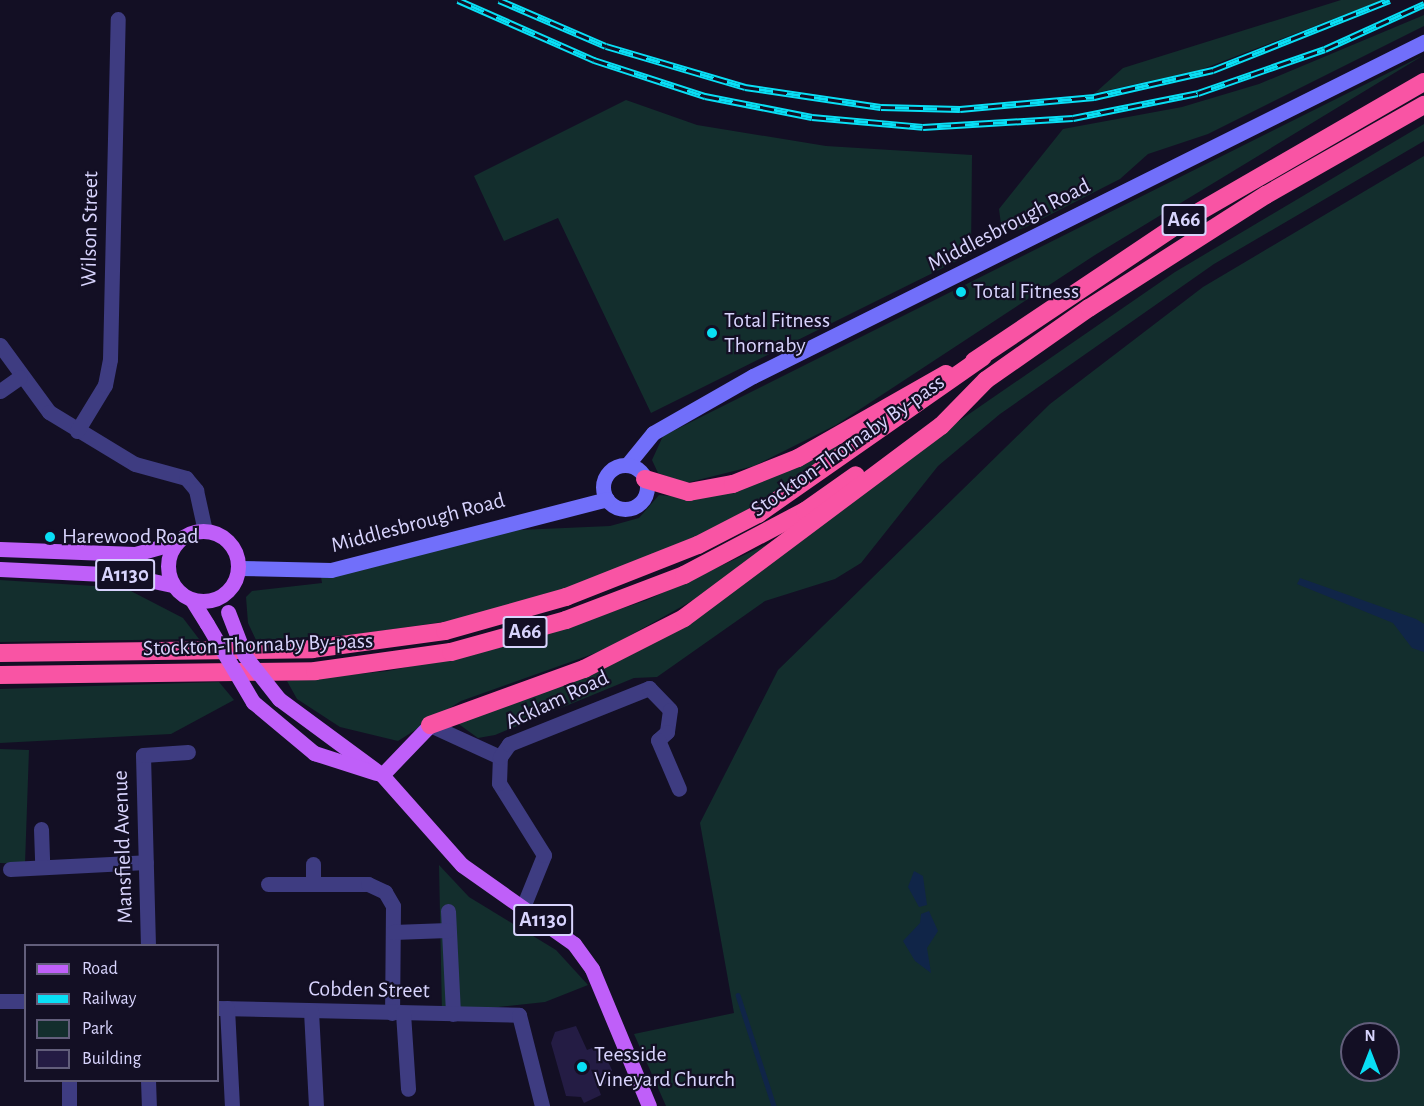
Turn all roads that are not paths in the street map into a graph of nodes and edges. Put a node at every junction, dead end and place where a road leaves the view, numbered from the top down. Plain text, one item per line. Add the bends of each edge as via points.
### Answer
1 (118, 19) dead end
2 (1424, 42) edge
3 (1424, 75) edge
4 (1424, 82) edge
5 (1395, 97) junction
6 (1424, 105) edge
7 (1424, 119) edge
8 (1344, 150) junction
9 (0, 345) edge
10 (983, 357) junction
11 (20, 377) junction
12 (986, 380) junction
13 (0, 390) edge
14 (77, 431) junction
15 (627, 465) junction
16 (645, 479) junction
17 (607, 499) junction
18 (205, 531) junction
19 (175, 543) junction
20 (0, 549) edge
21 (238, 568) junction
22 (0, 569) edge
23 (172, 585) junction
24 (231, 588) junction
25 (192, 600) junction
26 (0, 653) edge
27 (0, 675) edge
28 (430, 725) junction
29 (188, 752) dead end
30 (500, 757) junction
31 (382, 775) junction
32 (679, 789) dead end
33 (41, 829) dead end
34 (146, 862) junction
35 (313, 864) dead end
36 (42, 866) junction
37 (10, 869) dead end
38 (268, 884) dead end
39 (313, 884) junction
40 (523, 907) junction
41 (448, 911) dead end
42 (448, 930) junction
43 (393, 932) junction
44 (148, 944) edge
45 (0, 1001) edge
46 (24, 1001) edge
47 (222, 1008) edge
48 (311, 1011) junction
49 (397, 1013) junction
50 (453, 1014) junction
51 (69, 1082) edge
52 (148, 1082) edge
53 (408, 1089) dead end
54 (69, 1106) edge
55 (149, 1106) edge
56 (232, 1106) edge
57 (316, 1106) edge
58 (542, 1106) edge
59 (650, 1106) edge

1 - 14 street, Wilson Street via 110,359 105,385
2 - 15 main road, Middlesbrough Road via 753,376 653,433
3 - 5 highway
4 - 5 highway, A66
5 - 10 highway, A66 via 1183,221
6 - 8 highway, A66
7 - 8 highway, A66
8 - 12 highway, A66 via 1192,240
9 - 11 street
10 - 16 highway, A66 via 917,387 798,458 732,484 689,492
10 - 26 highway, Stockton-Thornaby By-pass / A66 via 758,514 698,545 566,597 445,631 312,649
11 - 13 street
11 - 14 street via 49,412
12 - 27 highway, Stockton-Thornaby By-pass / A66 via 805,511 742,546 624,599 512,636 451,652 315,670
12 - 28 highway via 941,426 684,618 584,669
14 - 18 street via 135,464 186,478 196,490
15 - 16 main road
15 - 17 main road, Middlesbrough Road via 608,474
16 - 17 main road, Middlesbrough Road via 646,493 638,504 618,508
17 - 21 main road, Middlesbrough Road via 331,570
18 - 19 main road, A1130
18 - 21 main road via 225,538
19 - 20 main road, A1130 via 135,554
19 - 23 main road, A1130 via 167,563
21 - 24 main road, A1130
22 - 23 main road, A1130 via 125,575
23 - 25 main road, A1130
24 - 25 main road via 213,600
24 - 31 main road, A1130, bridge via 228,612 245,656 279,699
25 - 31 main road, A1130, bridge via 253,702 314,753
28 - 30 street
28 - 31 main road
29 - 34 street, Mansfield Avenue via 143,755
30 - 32 street, Acklam Road via 520,739 649,688 670,710 667,732 658,740
30 - 40 street, Acklam Road via 499,783 544,855
31 - 40 main road, A1130 via 462,866
33 - 36 street
34 - 36 street
34 - 44 street, Mansfield Avenue
35 - 39 street
36 - 37 street
38 - 39 street
39 - 43 street via 368,884 385,892 393,906
40 - 59 main road, A1130 via 574,944 592,969
41 - 42 street
42 - 43 street
42 - 50 street
43 - 49 street
45 - 46 street
47 - 48 street, Cobden Street
47 - 56 street
48 - 49 street, Cobden Street
48 - 57 street
49 - 50 street, Cobden Street
49 - 53 street
50 - 58 street, Cobden Street via 519,1015
51 - 54 street
52 - 55 street

